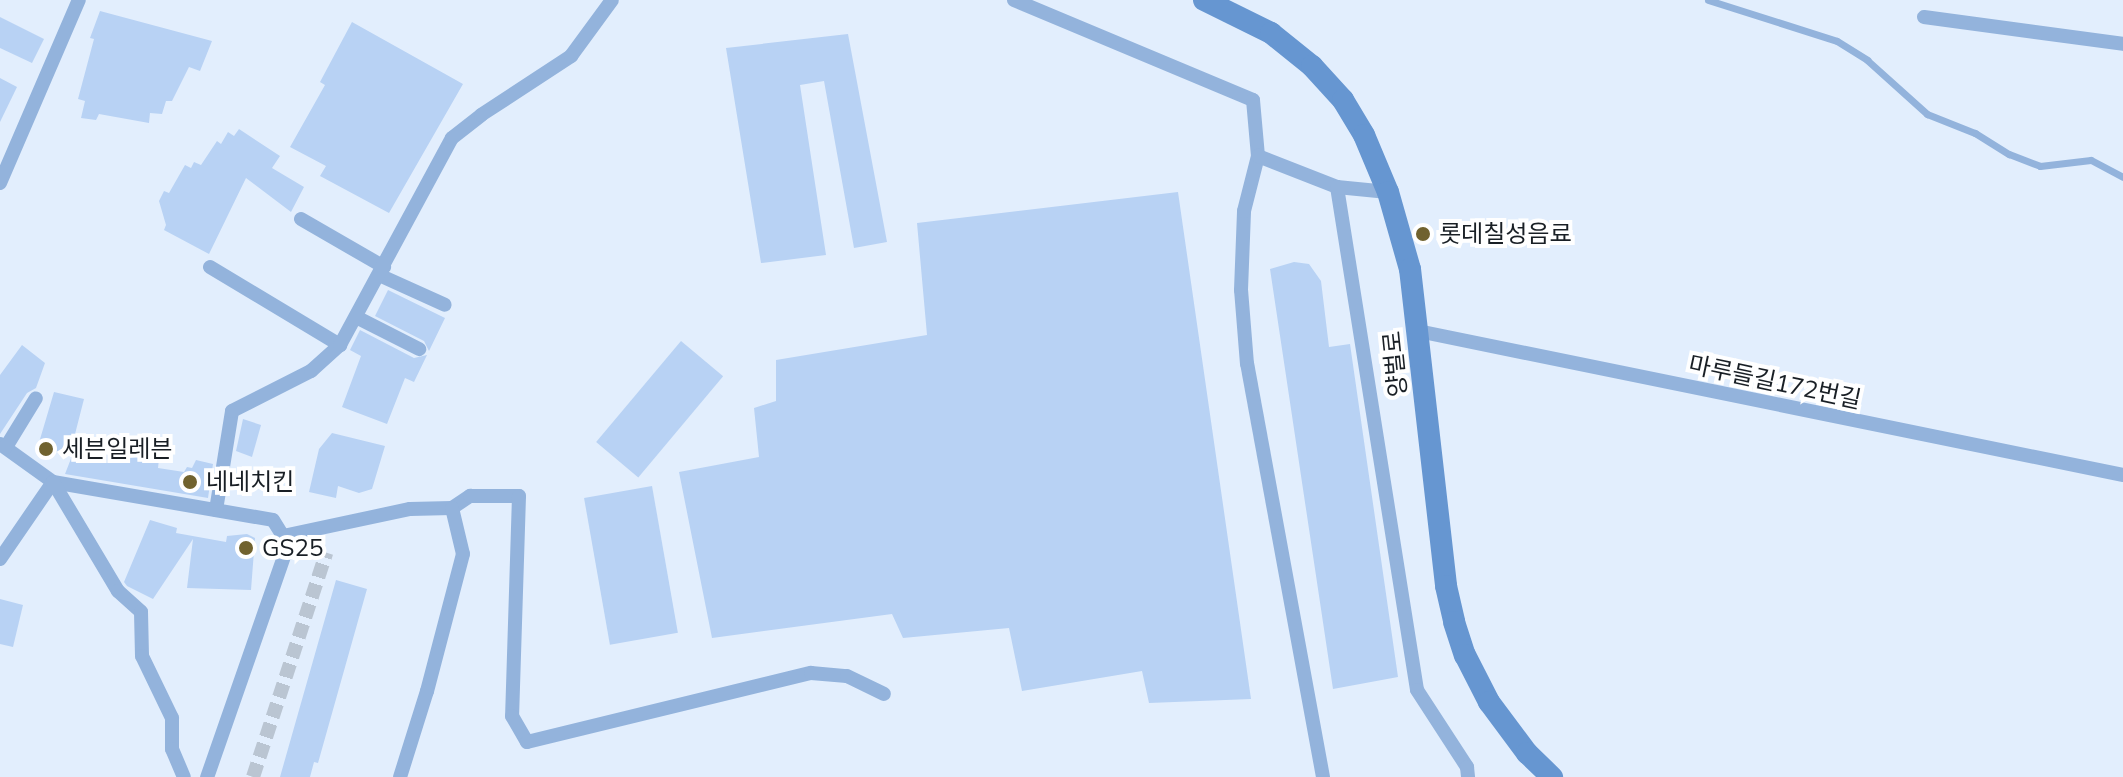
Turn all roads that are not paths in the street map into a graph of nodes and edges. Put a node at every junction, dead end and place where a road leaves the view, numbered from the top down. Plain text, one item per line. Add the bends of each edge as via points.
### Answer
1 (79, 0) edge
2 (612, 0) edge
3 (1014, 0) edge
4 (1204, 0) edge
5 (1708, 0) edge
6 (1924, 17) dead end
7 (2123, 44) edge
8 (1258, 156) junction
9 (2123, 177) edge
10 (0, 183) edge
11 (1337, 187) junction
12 (1388, 192) junction
13 (301, 219) dead end
14 (210, 267) dead end
15 (381, 271) junction
16 (445, 305) dead end
17 (356, 317) junction
18 (1418, 331) junction
19 (340, 345) junction
20 (419, 349) dead end
21 (36, 398) dead end
22 (3, 446) edge
23 (2123, 475) edge
24 (53, 482) junction
25 (452, 508) junction
26 (216, 510) junction
27 (283, 536) junction
28 (0, 559) edge
29 (884, 694) dead end
30 (184, 777) edge
31 (207, 777) edge
32 (400, 777) edge
33 (1323, 777) edge
34 (1468, 777) edge
35 (1552, 777) edge

1 - 10 street
2 - 15 street via 571,56 452,138
3 - 8 street via 1253,100
4 - 12 street, 양벌로 via 1271,33 1312,66 1343,100
5 - 9 lane via 1837,41 1867,60 1927,114 2009,154 2040,166 2091,160
6 - 7 street
8 - 11 street
8 - 33 street via 1244,211 1241,290 1247,364
11 - 12 street
11 - 34 street via 1417,690 1467,767
12 - 18 street, 양벌로 via 1410,269
13 - 15 street
14 - 19 street
15 - 16 street
15 - 17 street
17 - 19 street
17 - 20 street
18 - 23 street, 마루들길172번길
18 - 35 street, 양벌로 via 1454,622 1489,702
19 - 26 street via 311,371 232,411
21 - 22 street
22 - 24 street
24 - 26 street
24 - 28 street
24 - 30 street via 118,591 141,612 142,656 172,718 172,749
25 - 27 street via 410,509
25 - 29 street via 470,496 519,496 512,716 527,742 811,673 847,676
25 - 32 street via 463,554
26 - 27 street via 273,520
27 - 31 street via 288,545

